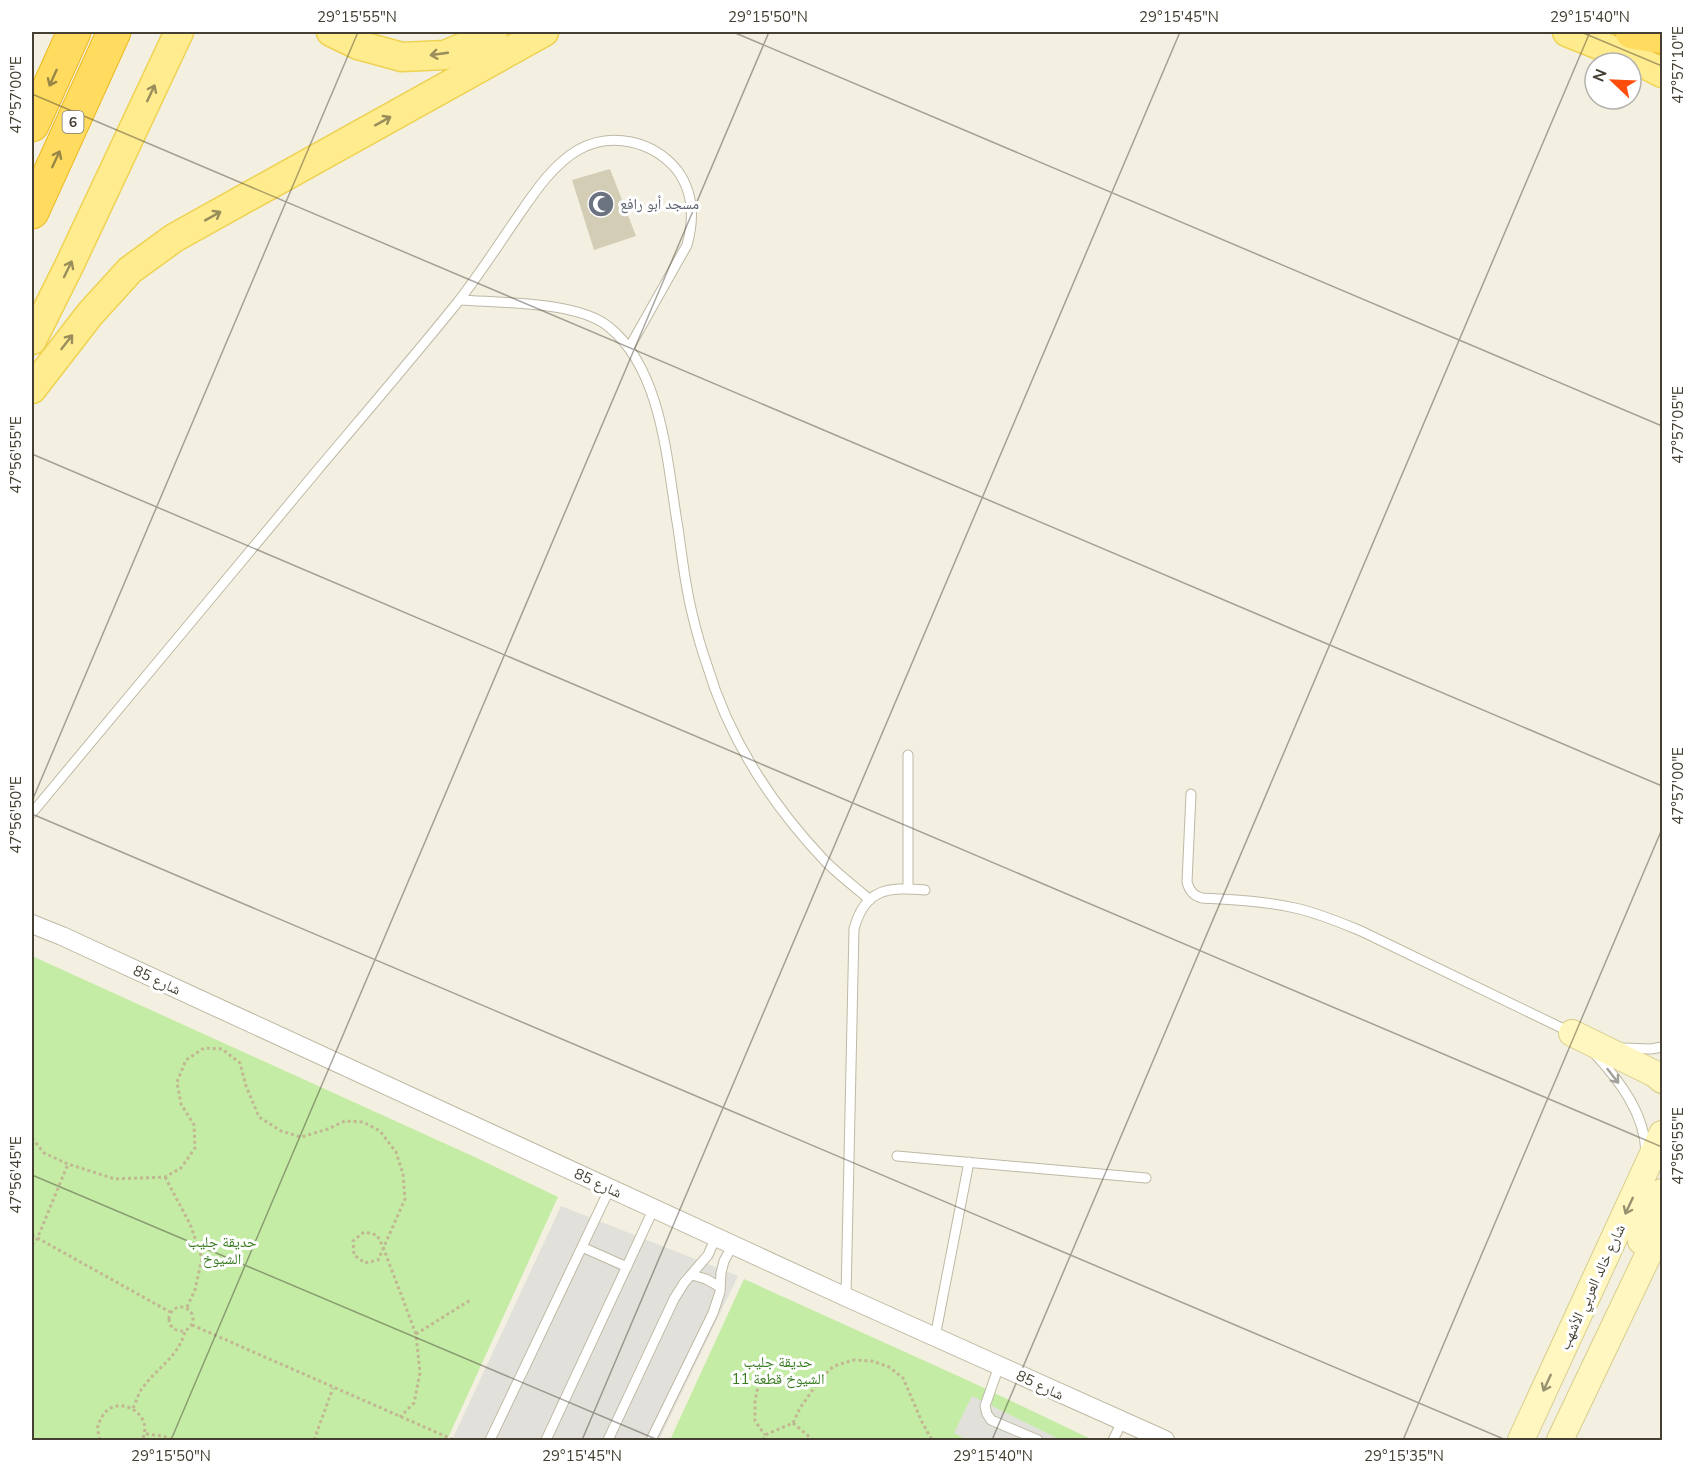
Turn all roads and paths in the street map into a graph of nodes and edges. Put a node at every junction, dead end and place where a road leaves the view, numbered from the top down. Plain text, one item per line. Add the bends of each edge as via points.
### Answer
1 (74, 32) edge
2 (114, 32) edge
3 (179, 32) edge
4 (330, 32) edge
5 (492, 32) edge
6 (544, 32) edge
7 (1566, 32) edge
8 (1632, 32) edge
9 (1662, 37) edge
10 (1662, 73) edge
11 (32, 125) edge
12 (32, 212) edge
13 (460, 300) junction
14 (32, 340) edge
15 (629, 348) junction
16 (32, 389) edge
17 (908, 755) dead end
18 (1191, 795) dead end
19 (32, 813) edge
20 (908, 888) junction
21 (925, 890) dead end
22 (870, 900) junction
23 (32, 924) edge
24 (1572, 1033) junction
25 (1662, 1047) edge
26 (1662, 1080) edge
27 (1662, 1134) edge
28 (32, 1138) edge
29 (897, 1156) dead end
30 (969, 1162) junction
31 (68, 1164) junction
32 (1647, 1168) junction
33 (165, 1177) junction
34 (1146, 1178) dead end
35 (610, 1188) junction
36 (1662, 1192) edge
37 (654, 1209) junction
38 (1662, 1226) edge
39 (32, 1235) edge
40 (717, 1238) junction
41 (37, 1239) junction
42 (32, 1245) edge
43 (733, 1245) junction
44 (383, 1247) junction
45 (582, 1247) junction
46 (627, 1267) junction
47 (692, 1275) junction
48 (720, 1287) junction
49 (846, 1297) junction
50 (472, 1299) dead end
51 (187, 1307) junction
52 (170, 1312) junction
53 (1618, 1319) junction
54 (192, 1325) junction
55 (185, 1331) junction
56 (416, 1334) junction
57 (935, 1337) junction
58 (999, 1366) junction
59 (760, 1377) dead end
60 (333, 1388) junction
61 (133, 1408) junction
62 (400, 1417) junction
63 (1122, 1422) junction
64 (793, 1423) junction
65 (146, 1434) junction
66 (765, 1435) junction
67 (100, 1440) edge
68 (142, 1440) edge
69 (174, 1440) edge
70 (314, 1440) edge
71 (454, 1440) edge
72 (490, 1440) edge
73 (546, 1440) edge
74 (608, 1440) edge
75 (651, 1440) edge
76 (763, 1440) edge
77 (813, 1440) edge
78 (932, 1440) edge
79 (1038, 1440) edge
80 (1113, 1440) edge
81 (1166, 1440) edge
82 (1521, 1440) edge
83 (1560, 1440) edge

1 -> 11 highway, 6
12 -> 2 highway, 6
14 -> 3 main road
5 -> 4 main road via 445,55 402,57 358,45
16 -> 6 main road via 130,270 174,238
7 - 10 main road
8 - 9 highway
13 - 15 lane via 581,312 608,326
13 - 15 lane via 528,200 558,166 594,143 632,141 666,158 679,172 692,208 692,227 687,246
13 - 19 lane
15 - 22 lane via 648,380 659,414 692,612 707,668 729,722 756,774 789,820 827,863
17 - 20 lane
18 - 24 lane via 1187,882 1194,895 1274,904 1329,918
20 - 21 lane
20 - 22 lane via 880,892
22 - 49 lane via 862,908 855,929
23 - 35 street, شارع 85
24 - 25 lane via 1617,1047
24 - 26 main road
24 -> 32 lane via 1611,1073 1637,1113
27 - 32 main road, شارع خالد العربي الأشهب
28 - 31 path via 44,1153
29 - 30 lane
30 - 34 lane
30 - 57 lane
31 - 33 path via 115,1179
31 - 41 path
32 -> 82 main road, شارع خالد العربي الأشهب
33 - 44 path via 181,1168 195,1148 194,1125 181,1104 177,1082 186,1060 204,1048 222,1049 240,1063 259,1117 281,1131 301,1137 345,1121 363,1122 380,1131 396,1152 405,1199
33 - 51 path via 190,1224 202,1258
35 - 37 street, شارع 85
35 - 45 lane
36 - 53 main road via 1638,1246
37 - 40 street, شارع 85
37 - 46 lane
38 - 53 main road
39 - 41 path
40 - 43 street, شارع 85
40 - 47 lane
41 - 42 path
41 - 52 path
43 - 48 lane via 724,1262
43 - 49 street, شارع 85
44 - 44 path via 377,1235 364,1232 353,1241 354,1255 364,1263 378,1260
44 - 56 path
45 - 46 lane
45 - 72 lane
46 - 73 lane
47 - 48 lane
47 - 74 lane via 674,1299
48 - 75 lane via 713,1313
49 - 57 street, شارع 85
50 - 56 path
51 - 52 path via 177,1306
51 - 54 path via 193,1315
52 - 55 path via 168,1322 175,1330
53 - 83 main road
54 - 55 path
54 - 60 path
55 - 61 path via 182,1342 141,1390
56 - 62 path via 420,1373 414,1403
57 - 58 street, شارع 85
58 - 63 street, شارع 85
58 - 79 lane via 985,1406 987,1414 992,1420
59 - 66 path via 755,1421
60 - 62 path
60 - 70 path
61 - 65 path via 143,1419
61 - 67 path via 118,1406 104,1413 98,1426
62 - 71 path
63 - 80 lane
63 - 81 street, شارع 85
64 - 66 path
64 - 77 path
64 - 78 path via 821,1378 834,1366 854,1360 872,1361 903,1378
65 - 68 path
65 - 69 path
66 - 76 path

